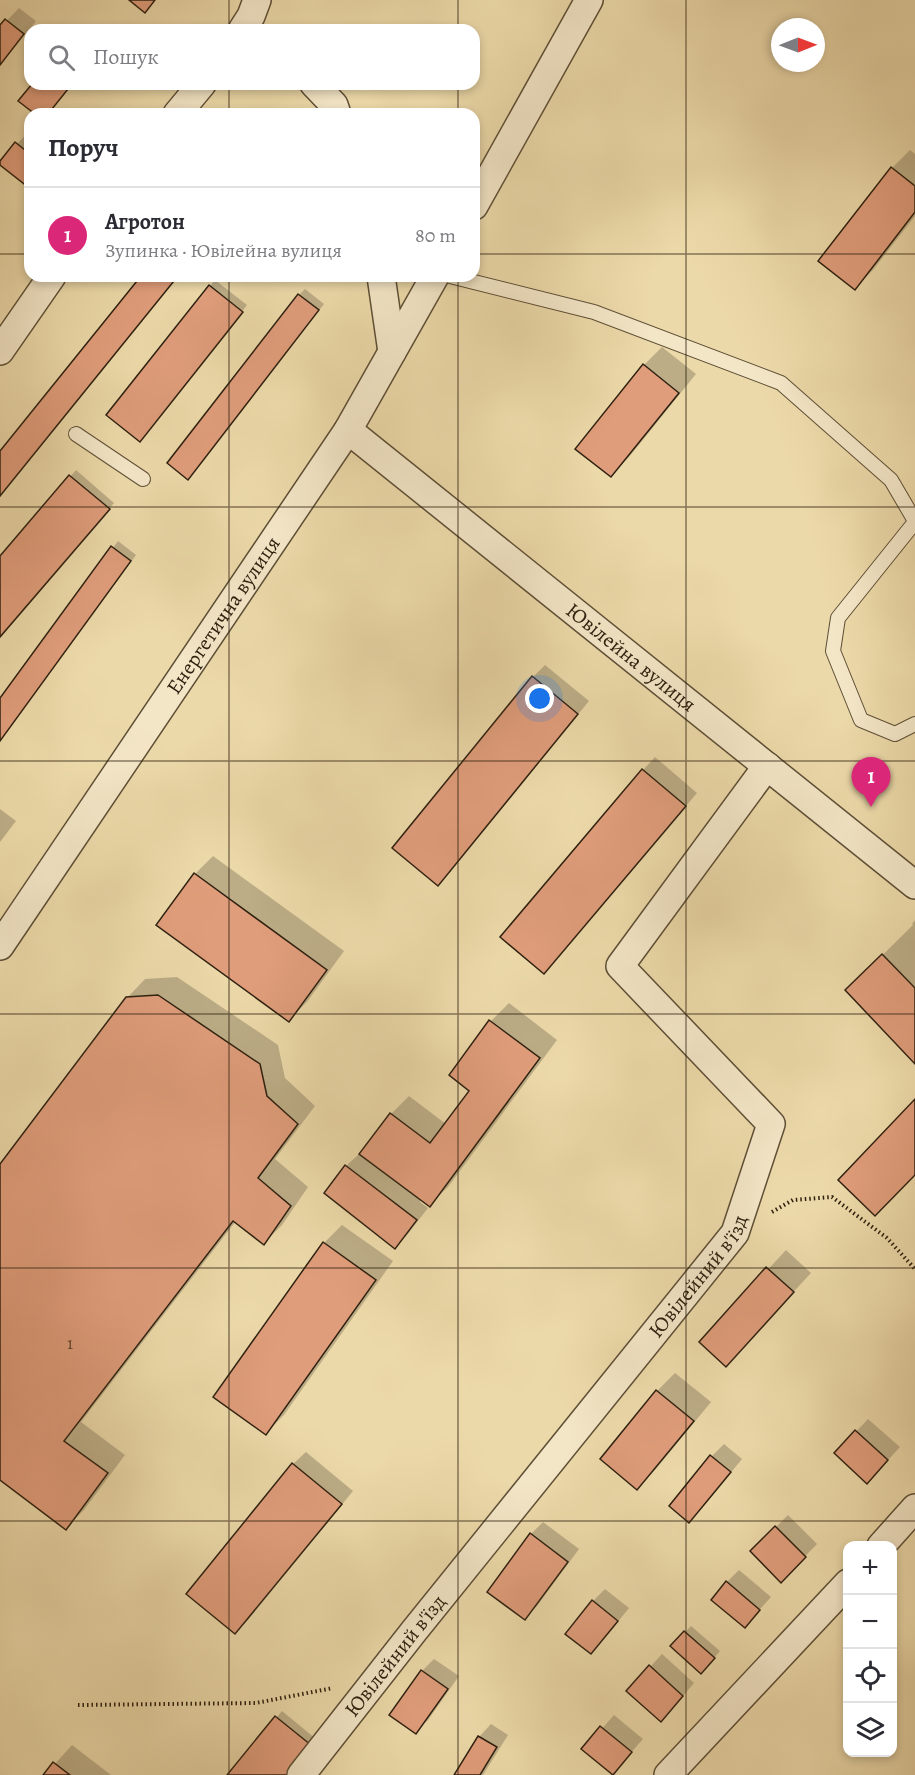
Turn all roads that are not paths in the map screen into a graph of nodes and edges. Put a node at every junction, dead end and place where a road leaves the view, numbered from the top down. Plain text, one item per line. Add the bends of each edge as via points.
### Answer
1 (589, 0) edge
2 (197, 90) edge
3 (320, 90) edge
4 (182, 108) edge
5 (335, 108) edge
6 (480, 195) edge
7 (48, 282) edge
8 (382, 282) edge
9 (432, 282) edge
10 (474, 282) edge
11 (0, 351) edge
12 (392, 352) junction
13 (348, 430) junction
14 (76, 434) dead end
15 (143, 479) dead end
16 (915, 522) edge
17 (915, 724) edge
18 (767, 766) junction
19 (915, 885) edge
20 (0, 946) edge
21 (915, 1508) edge
22 (885, 1541) edge
23 (843, 1587) edge
24 (301, 1775) edge
25 (668, 1775) edge

1 - 6 street
2 - 4 street
3 - 5 street
7 - 11 street
8 - 12 street
9 - 12 street, Енергетична вулиця
10 - 16 lane via 594,312 781,383 891,480
12 - 13 street, Енергетична вулиця
13 - 18 street, Ювілейна вулиця
13 - 20 street, Енергетична вулиця
14 - 15 lane
16 - 17 lane via 838,618 833,651 861,720 895,734
18 - 19 street, Ювілейна вулиця
18 - 24 street, Ювілейний в'їзд via 620,966 771,1124 735,1233
21 - 22 street
23 - 25 street

